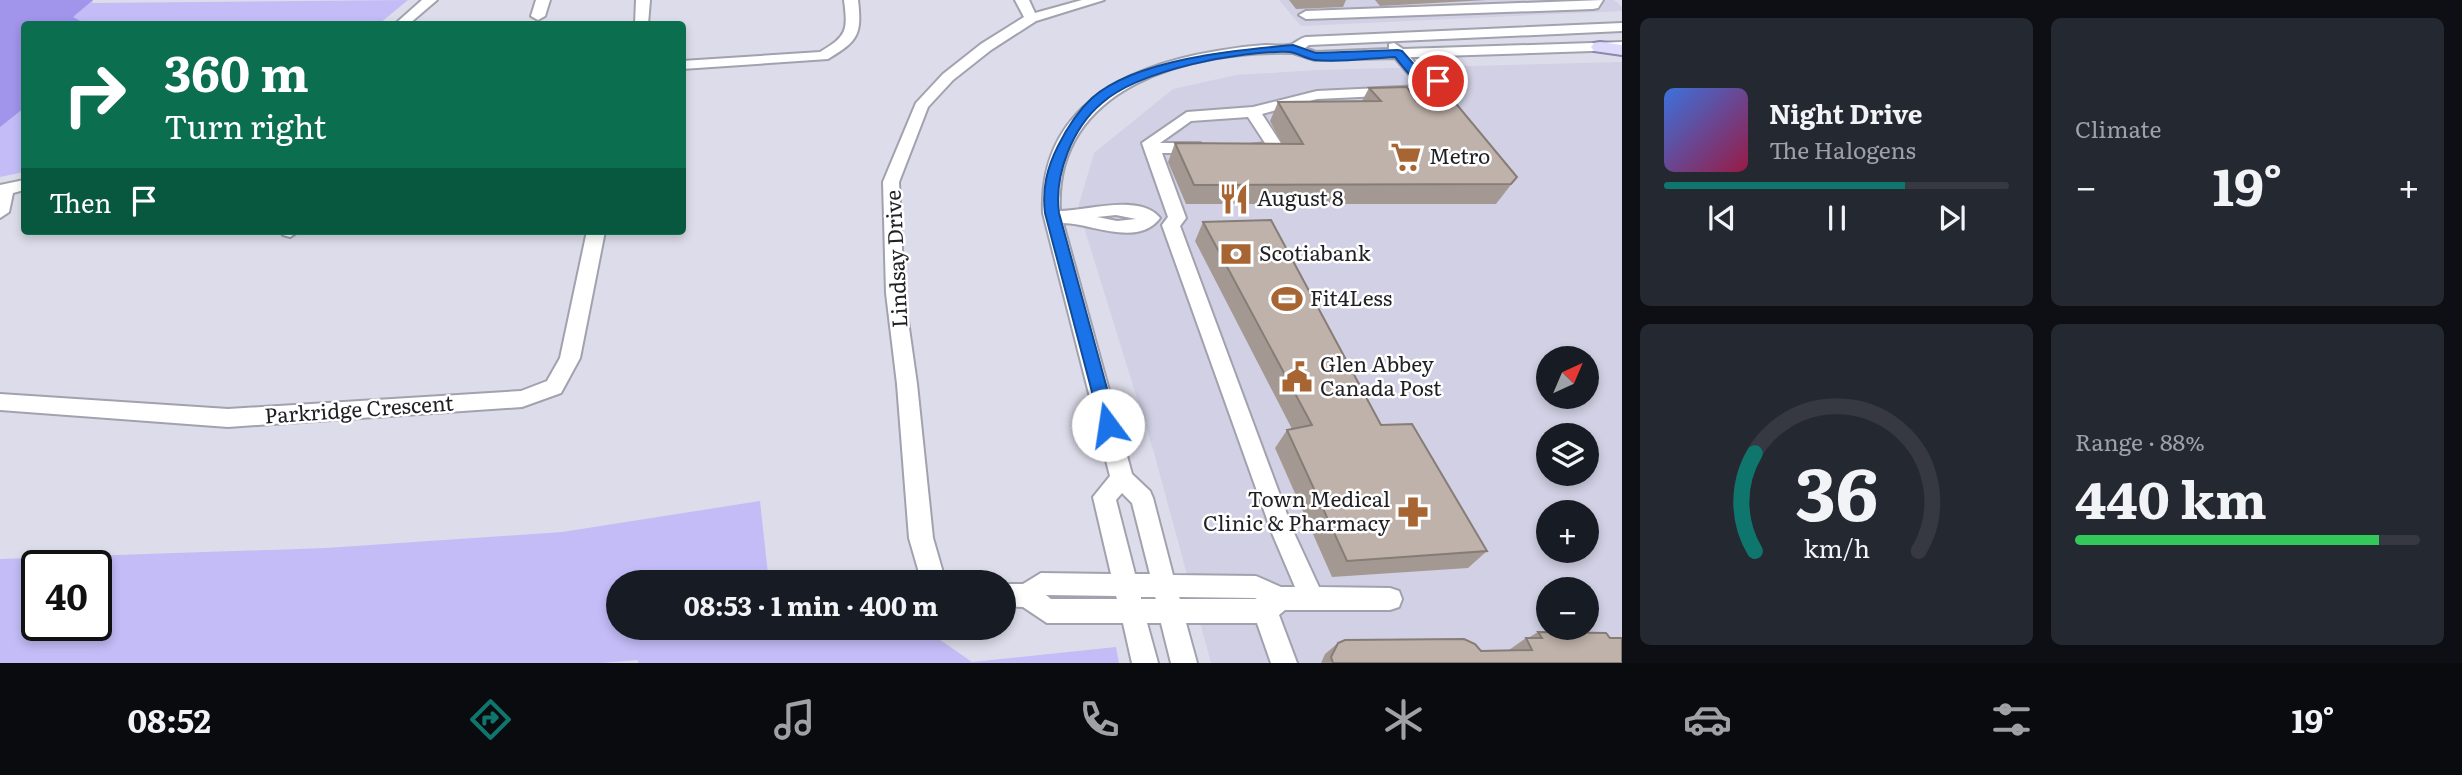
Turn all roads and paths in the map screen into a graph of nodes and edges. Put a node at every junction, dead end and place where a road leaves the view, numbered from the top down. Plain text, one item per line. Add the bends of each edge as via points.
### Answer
1 (430, 0) edge
2 (543, 0) edge
3 (643, 0) edge
4 (851, 0) edge
5 (1021, 0) edge
6 (1097, 0) edge
7 (1356, 0) edge
8 (1439, 0) edge
9 (1596, 0) edge
10 (1530, 8) junction
11 (1450, 10) junction
12 (1368, 13) junction
13 (1306, 15) dead end
14 (538, 16) dead end
15 (1031, 18) junction
16 (405, 21) edge
17 (642, 21) edge
18 (1622, 27) edge
19 (1555, 30) junction
20 (1387, 37) junction
21 (1600, 47) joint
22 (1622, 48) edge
23 (1293, 49) junction
24 (1435, 52) junction
25 (1398, 53) junction
26 (686, 65) edge
27 (1439, 90) dead end
28 (1253, 113) junction
29 (1152, 148) junction
30 (21, 186) edge
31 (3, 189) edge
32 (0, 212) edge
33 (1054, 217) junction
34 (1084, 217) dead end
35 (595, 235) edge
36 (0, 402) edge
37 (1122, 479) junction
38 (930, 570) edge
39 (1126, 584) junction
40 (1164, 584) junction
41 (1016, 596) edge
42 (1028, 596) junction
43 (1312, 598) junction
44 (1390, 599) dead end
45 (1273, 604) junction
46 (1132, 610) junction
47 (1171, 611) junction
48 (1145, 663) edge
49 (1184, 663) edge
50 (1284, 663) edge

1 - 16 street
2 - 14 street
3 - 17 street
4 - 26 street via 854,27 843,44 823,56
5 - 15 street
6 - 15 street, Lindsay Drive
7 - 12 street
8 - 11 street
9 - 10 street via 1593,5
10 - 11 street
10 - 19 street
11 - 12 street
12 - 13 street
12 - 20 street
15 - 38 street, Lindsay Drive via 957,70 921,106 891,183 895,293 921,538
18 - 19 street
19 - 20 street
20 - 23 street via 1306,41
20 - 25 street
21 - 22 main road
21 - 24 street
23 - 25 street via 1315,56
23 - 33 street via 1184,63 1130,81 1097,100 1057,161 1050,193
24 - 25 street
24 - 25 street via 1428,64 1438,81 1436,87 1422,81
27 - 28 street via 1317,94
28 - 29 street via 1187,117 1150,143
28 - 29 street via 1276,148
29 - 43 street via 1177,218 1171,225 1174,234 1283,533
30 - 31 street
31 - 32 street
33 - 34 street
33 - 37 street
35 - 36 street, Parkridge Crescent via 570,358 554,387 522,399 228,418
37 - 39 street via 1104,498
37 - 40 street via 1142,498
39 - 40 street
39 - 42 street via 1041,584
39 - 46 street
40 - 45 street via 1256,587
40 - 47 street
41 - 42 street
42 - 46 street via 1047,611
43 - 44 street
43 - 45 street
45 - 47 street
45 - 50 street
46 - 47 street
46 - 48 street
47 - 49 street

